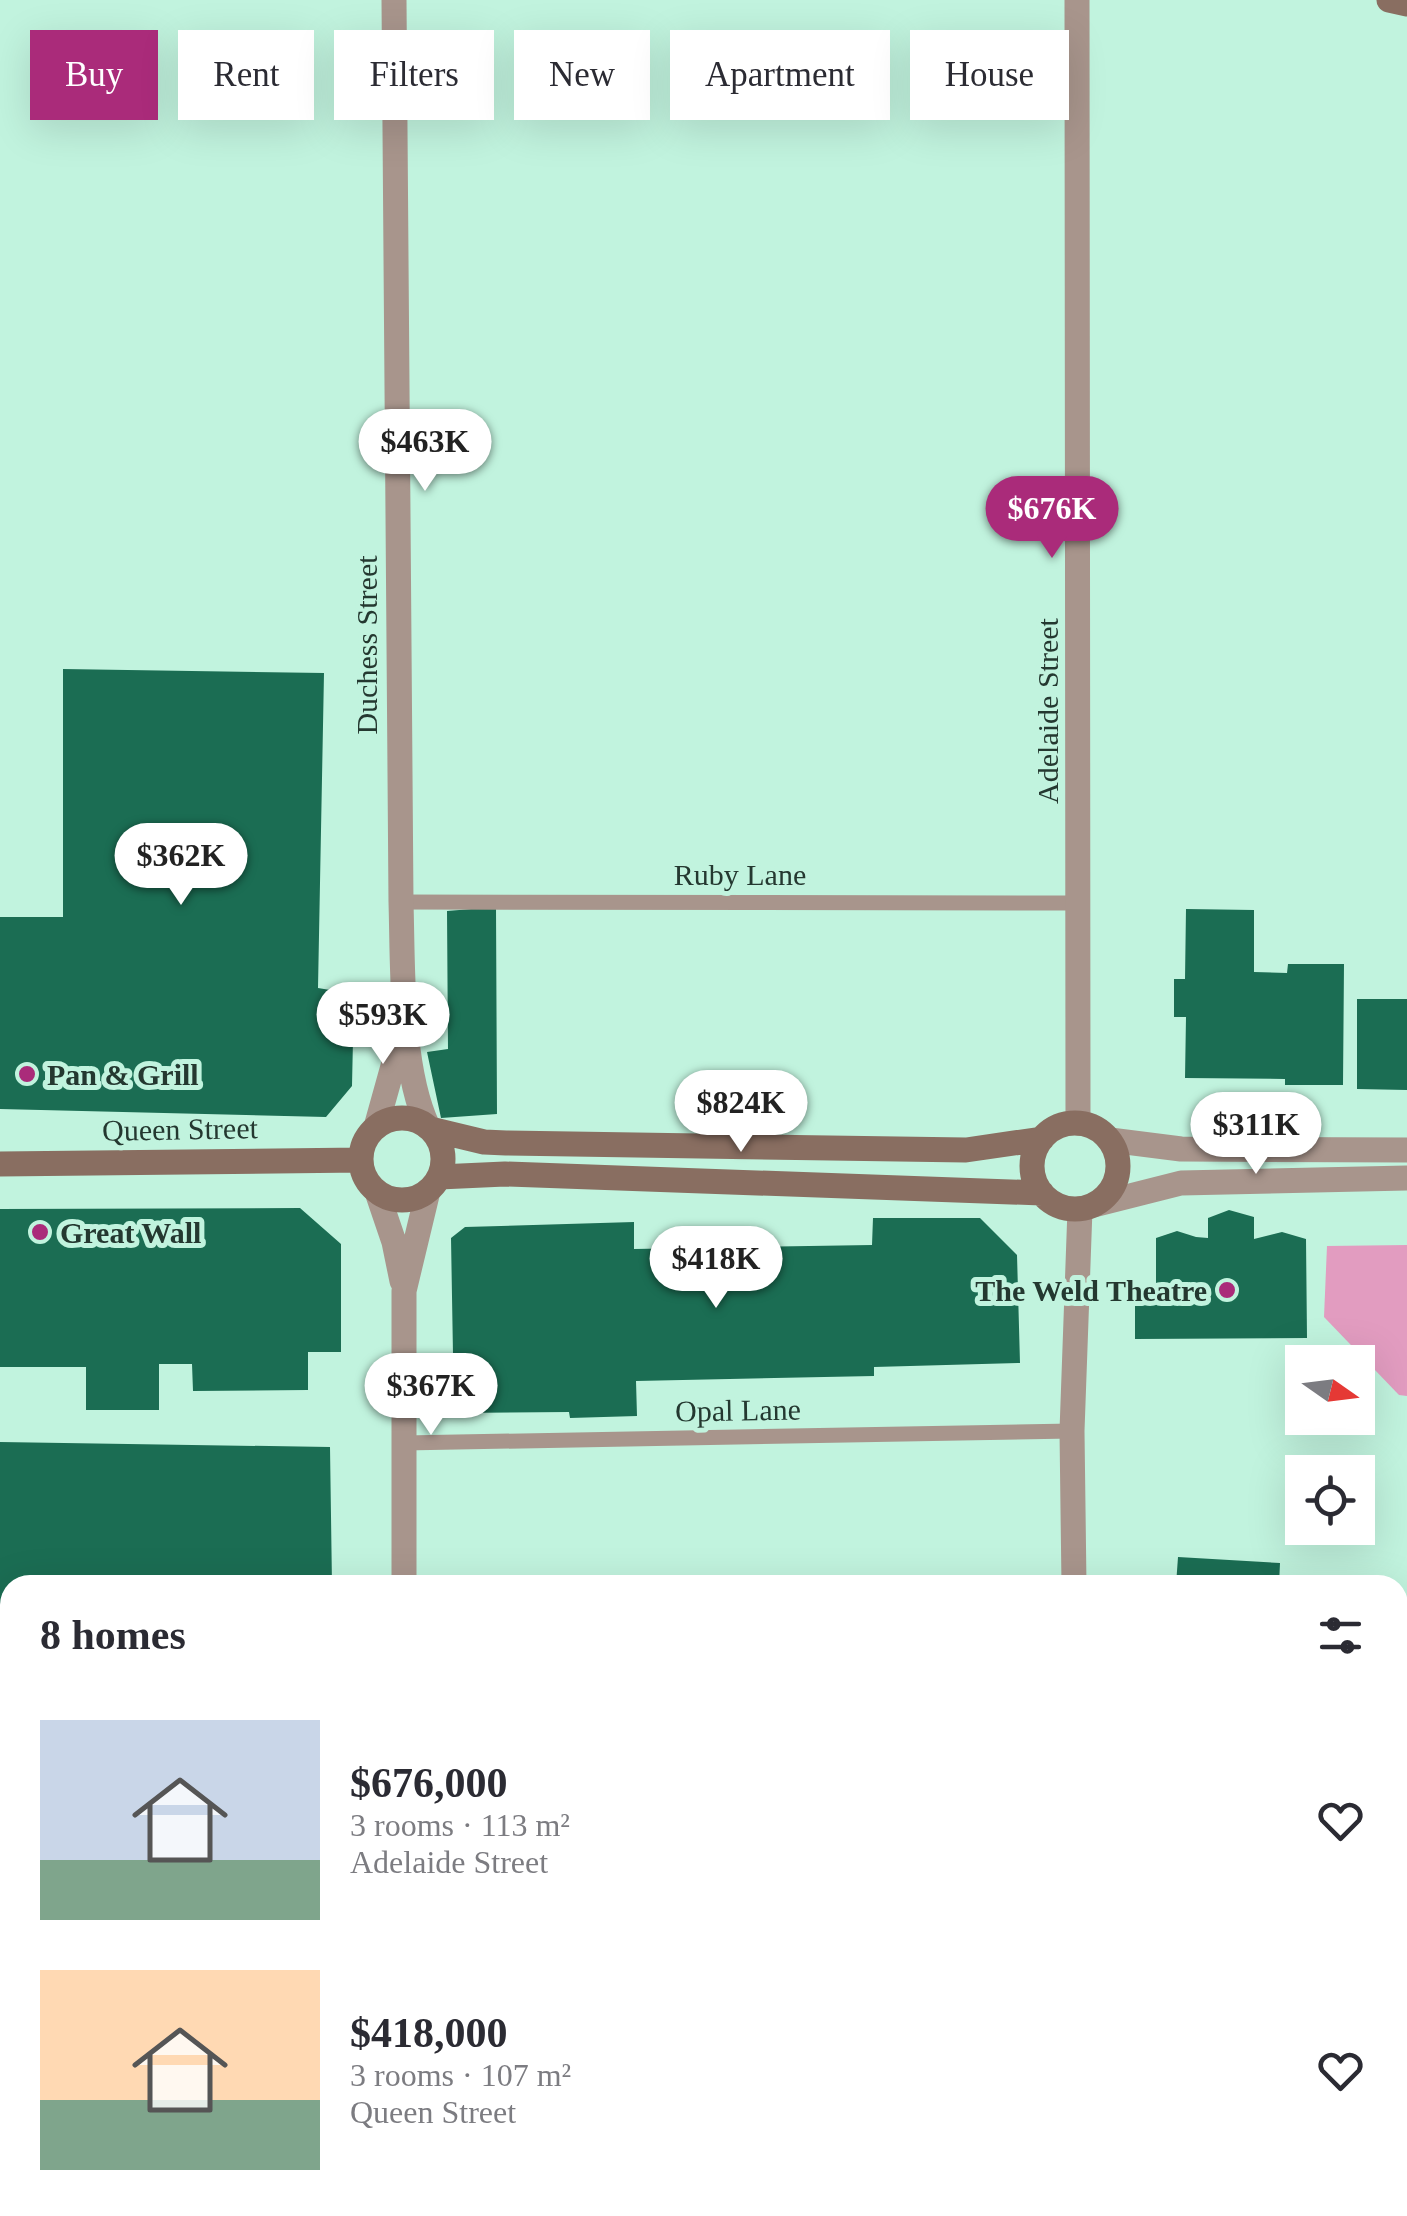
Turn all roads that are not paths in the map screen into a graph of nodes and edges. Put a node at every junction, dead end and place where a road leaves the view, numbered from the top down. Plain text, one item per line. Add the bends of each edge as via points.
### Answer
1 (394, 0) edge
2 (1077, 0) edge
3 (1389, 0) edge
4 (1407, 4) edge
5 (401, 902) junction
6 (1079, 902) junction
7 (403, 989) junction
8 (1078, 1123) junction
9 (376, 1127) junction
10 (429, 1128) junction
11 (1042, 1139) junction
12 (1110, 1140) junction
13 (1407, 1150) edge
14 (361, 1160) junction
15 (0, 1164) edge
16 (1407, 1178) edge
17 (434, 1184) junction
18 (377, 1192) junction
19 (1042, 1193) junction
20 (1087, 1207) junction
21 (404, 1290) junction
22 (1072, 1431) junction
23 (404, 1443) junction
24 (404, 1575) edge
25 (1074, 1575) edge

1 - 5 street, Duchess Street
2 - 6 street, Adelaide Street
3 - 4 street
5 - 6 lane, Ruby Lane
5 - 7 street, Duchess Street
6 - 8 street, Adelaide Street
7 - 9 street, Duchess Street
7 - 10 street, Duchess Street via 416,1095
8 - 11 street
8 - 12 street
9 - 10 street via 393,1118
9 - 14 street
10 - 11 street via 526,1144 966,1150
10 - 17 street via 444,1160
11 - 19 street via 1033,1174
12 - 13 street via 1180,1149
12 - 20 street via 1118,1178 1111,1192
14 - 15 street, Queen Street
14 - 18 street
16 - 20 street via 1181,1183
17 - 18 street via 412,1200
17 - 19 street via 524,1175
17 - 21 street
18 - 21 street
19 - 20 street via 1060,1206
20 - 22 street
21 - 23 street
22 - 23 lane, Opal Lane
22 - 25 street
23 - 24 street

